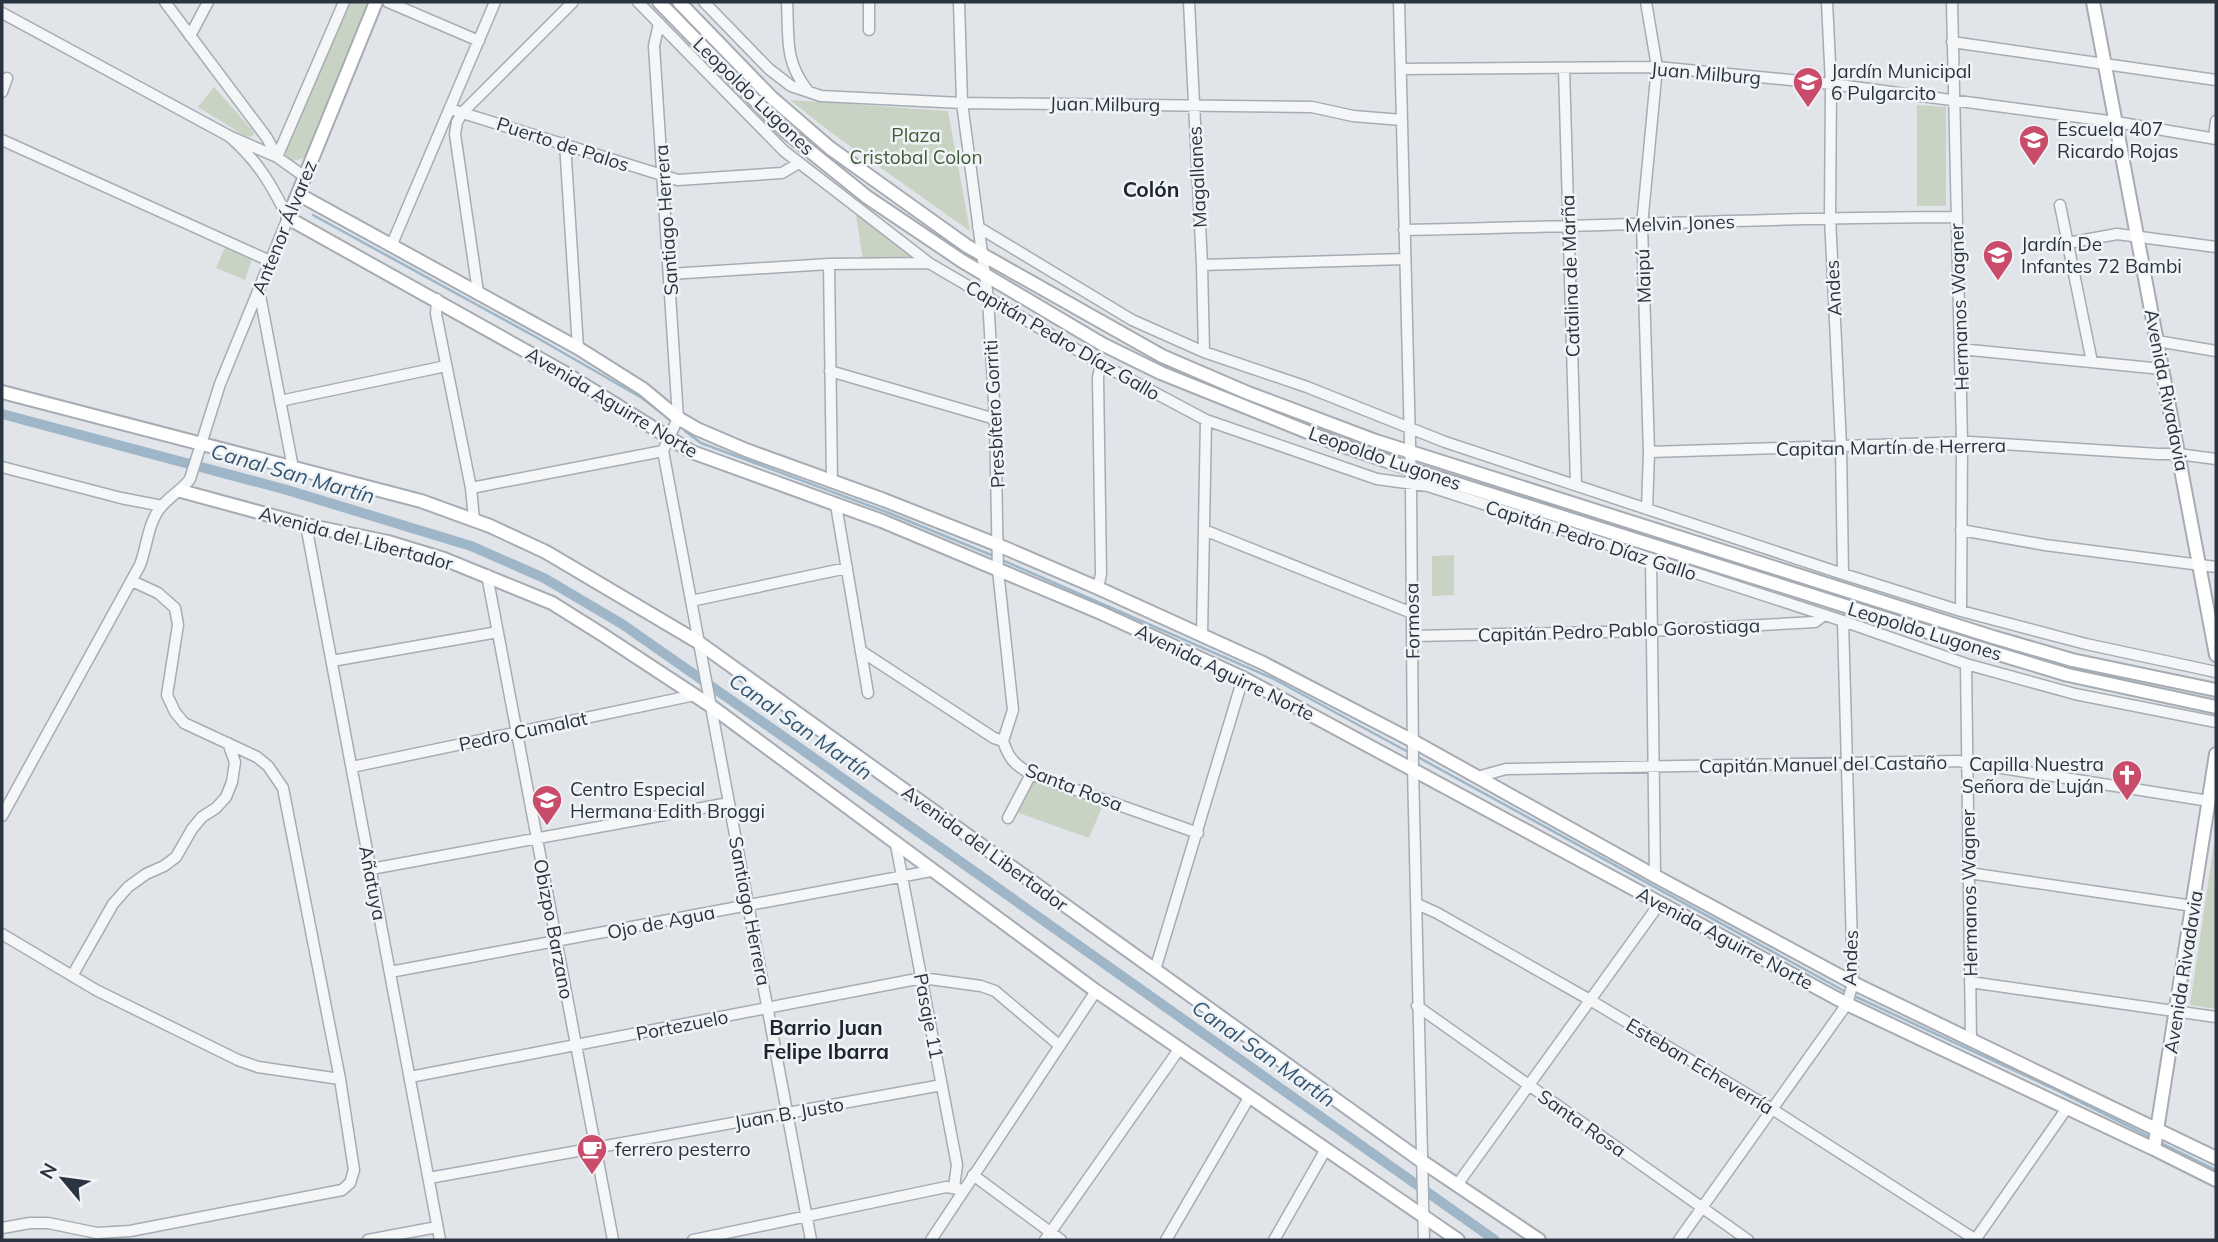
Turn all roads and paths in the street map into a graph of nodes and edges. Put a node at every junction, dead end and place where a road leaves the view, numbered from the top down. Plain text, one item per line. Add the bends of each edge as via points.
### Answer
1 (165, 2) edge
2 (208, 2) edge
3 (344, 2) edge
4 (376, 2) edge
5 (388, 2) edge
6 (495, 2) edge
7 (573, 2) edge
8 (638, 2) edge
9 (659, 2) edge
10 (679, 2) edge
11 (704, 2) edge
12 (787, 2) edge
13 (869, 2) edge
14 (959, 2) edge
15 (1189, 2) edge
16 (1399, 2) edge
17 (1646, 2) edge
18 (1827, 2) edge
19 (1952, 2) edge
20 (2093, 2) edge
21 (2, 13) edge
22 (659, 23) junction
23 (869, 30) dead end
24 (190, 36) junction
25 (479, 41) junction
26 (1952, 42) junction
27 (2105, 64) junction
28 (1657, 67) junction
29 (1564, 68) junction
30 (1401, 69) junction
31 (7, 78) dead end
32 (2216, 80) edge
33 (1831, 84) junction
34 (2, 92) edge
35 (808, 92) junction
36 (1953, 101) junction
37 (962, 103) junction
38 (1194, 105) junction
39 (450, 109) junction
40 (463, 112) junction
41 (1402, 120) junction
42 (2216, 121) edge
43 (2116, 122) junction
44 (229, 136) junction
45 (2215, 138) edge
46 (2, 140) edge
47 (565, 144) junction
48 (277, 157) junction
49 (799, 163) junction
50 (305, 177) junction
51 (664, 177) junction
52 (298, 194) junction
53 (2060, 205) dead end
54 (1830, 217) junction
55 (1956, 217) junction
56 (288, 218) junction
57 (1642, 225) junction
58 (978, 227) junction
59 (1569, 228) junction
60 (1404, 230) junction
61 (2138, 237) junction
62 (2068, 243) junction
63 (392, 244) junction
64 (2216, 247) edge
65 (982, 255) junction
66 (1405, 259) junction
67 (270, 261) junction
68 (929, 263) junction
69 (829, 264) junction
70 (1202, 265) junction
71 (670, 274) junction
72 (985, 274) junction
73 (258, 289) junction
74 (478, 292) junction
75 (988, 298) junction
76 (438, 299) junction
77 (2157, 341) junction
78 (578, 348) junction
79 (1960, 349) junction
80 (2216, 351) edge
81 (1204, 352) junction
82 (2092, 362) junction
83 (1101, 364) junction
84 (446, 366) junction
85 (2162, 369) junction
86 (830, 371) junction
87 (2, 392) edge
88 (280, 401) junction
89 (678, 418) junction
90 (995, 419) junction
91 (1206, 419) junction
92 (1408, 427) junction
93 (668, 438) junction
94 (1962, 442) junction
95 (1841, 446) junction
96 (200, 449) junction
97 (663, 451) junction
98 (1409, 452) junction
99 (1649, 452) junction
100 (2178, 454) junction
101 (2216, 459) edge
102 (2, 467) edge
103 (293, 468) junction
104 (1410, 469) junction
105 (832, 481) junction
106 (1411, 483) junction
107 (1576, 485) junction
108 (471, 488) junction
109 (181, 491) junction
110 (836, 505) junction
111 (162, 506) junction
112 (1647, 509) junction
113 (474, 520) junction
114 (306, 525) junction
115 (1204, 530) junction
116 (1961, 530) junction
117 (998, 557) junction
118 (1651, 560) junction
119 (2199, 564) junction
120 (2216, 567) edge
121 (847, 568) junction
122 (1843, 574) junction
123 (487, 575) junction
124 (132, 581) junction
125 (1098, 588) junction
126 (691, 601) junction
127 (1961, 611) junction
128 (1412, 613) junction
129 (1824, 615) junction
130 (1843, 621) junction
131 (1651, 631) junction
132 (498, 632) junction
133 (1202, 635) junction
134 (1413, 636) junction
135 (698, 642) junction
136 (861, 652) junction
137 (2216, 655) edge
138 (332, 661) junction
139 (1966, 664) junction
140 (2216, 672) edge
141 (1243, 678) junction
142 (2216, 690) edge
143 (868, 693) dead end
144 (695, 695) junction
145 (711, 706) junction
146 (2216, 707) edge
147 (2216, 722) edge
148 (517, 733) junction
149 (1003, 741) junction
150 (228, 743) junction
151 (1413, 745) junction
152 (2216, 754) edge
153 (1968, 762) junction
154 (1413, 764) junction
155 (1848, 765) junction
156 (352, 767) junction
157 (1653, 767) junction
158 (1031, 774) junction
159 (1477, 777) junction
160 (2209, 801) junction
161 (729, 803) junction
162 (2, 816) edge
163 (1008, 818) dead end
164 (1198, 833) junction
165 (536, 838) junction
166 (896, 845) junction
167 (371, 869) junction
168 (931, 871) junction
169 (1969, 873) junction
170 (902, 876) junction
171 (1655, 876) junction
172 (1417, 904) junction
173 (1660, 904) junction
174 (748, 905) junction
175 (2193, 905) junction
176 (2, 934) edge
177 (555, 941) junction
178 (1156, 970) junction
179 (390, 972) junction
180 (72, 976) junction
181 (922, 978) junction
182 (1970, 982) junction
183 (1096, 991) junction
184 (1850, 993) junction
185 (1590, 1000) junction
186 (1417, 1006) junction
187 (768, 1008) junction
188 (2177, 1011) junction
189 (2216, 1017) edge
190 (1971, 1039) junction
191 (576, 1045) junction
192 (1059, 1045) junction
193 (1180, 1048) junction
194 (410, 1077) junction
195 (340, 1079) junction
196 (943, 1085) junction
197 (1530, 1086) junction
198 (1250, 1096) junction
199 (2067, 1108) junction
200 (1772, 1109) junction
201 (788, 1113) junction
202 (2156, 1138) junction
203 (596, 1149) junction
204 (1326, 1149) junction
205 (2216, 1158) edge
206 (1420, 1160) junction
207 (973, 1175) junction
208 (429, 1178) junction
209 (2216, 1181) edge
210 (1457, 1185) junction
211 (958, 1189) junction
212 (1702, 1208) junction
213 (807, 1215) junction
214 (1423, 1216) junction
215 (437, 1227) junction
216 (2, 1228) edge
217 (1048, 1237) edge
218 (388, 1238) edge
219 (368, 1240) edge
220 (440, 1240) edge
221 (613, 1240) edge
222 (693, 1240) edge
223 (811, 1240) edge
224 (931, 1240) edge
225 (1061, 1240) edge
226 (1166, 1240) edge
227 (1274, 1240) edge
228 (1424, 1240) edge
229 (1458, 1240) edge
230 (1539, 1240) edge
231 (1679, 1240) edge
232 (1748, 1240) edge
233 (1976, 1240) edge

1 - 24 street
2 - 24 street
3 - 48 street
4 - 50 main road, Antenor Álvarez
5 - 25 street
6 - 25 street
7 - 40 street
8 - 22 street, Capitán Pedro Díaz Gallo
9 - 72 main road, Leopoldo Lugones via 785,131 867,197
10 - 65 main road, Leopoldo Lugones via 802,125
11 - 35 street, Juan Milburg via 769,69
12 - 35 street via 789,59
13 - 23 street
14 - 37 street, Presbítero Gorriti
15 - 38 street, Magallanes
16 - 30 street, Formosa
17 - 28 street, Maipú
18 - 33 street, Andes
19 - 26 street, Hermanos Wagner
20 - 27 main road, Avenida Rivadavia
21 - 44 street
22 - 49 street, Capitán Pedro Díaz Gallo
22 - 51 street, Santiago Herrera via 654,46
24 - 48 street
25 - 39 street
26 - 27 street
26 - 36 street, Hermanos Wagner
27 - 32 street
27 - 43 main road, Avenida Rivadavia
28 - 29 street, Juan Milburg
28 - 33 street, Juan Milburg
28 - 57 street, Maipú
29 - 30 street, Juan Milburg
29 - 59 street, Catalina de Marña
30 - 41 street, Formosa
31 - 34 street
33 - 36 street, Juan Milburg
33 - 54 street, Andes
35 - 37 street, Juan Milburg
36 - 43 street, Juan Milburg
36 - 55 street, Hermanos Wagner
37 - 38 street, Juan Milburg
37 - 58 street, Presbítero Gorriti
38 - 41 street, Juan Milburg via 1312,107
38 - 70 street, Magallanes
39 - 40 street, Puerto de Palos
39 - 63 street
40 - 47 street, Puerto de Palos
40 - 74 street via 455,134
41 - 60 street, Formosa
42 - 45 street
43 - 45 street, Juan Milburg
43 - 61 main road, Avenida Rivadavia
44 - 48 street
44 - 56 street via 269,180
46 - 67 street
47 - 51 street, Puerto de Palos
47 - 78 street
48 - 50 street
49 - 51 street, Puerto de Palos via 782,173
49 - 68 street, Capitán Pedro Díaz Gallo
50 - 52 main road, Antenor Álvarez
51 - 71 street, Santiago Herrera
52 - 56 main road, Antenor Álvarez
52 - 63 main road, Avenida Aguirre Norte
53 - 62 street
54 - 55 street, Melvin Jones
54 - 57 street, Melvin Jones
54 - 95 street, Andes
55 - 79 street, Hermanos Wagner
56 - 67 street, Antenor Álvarez
56 - 76 main road, Avenida Aguirre Norte
57 - 59 street, Melvin Jones
57 - 99 street, Maipú
58 - 65 street, Presbítero Gorriti
58 - 81 street via 1132,320
59 - 60 street, Melvin Jones
59 - 107 street, Catalina de Marña
60 - 66 street, Formosa
61 - 62 street via 2118,234
61 - 64 street
61 - 77 main road, Avenida Rivadavia
62 - 82 street
63 - 74 main road, Avenida Aguirre Norte
65 - 72 street, Presbítero Gorriti
65 - 98 main road, Leopoldo Lugones via 1162,356
66 - 70 street
66 - 92 street, Formosa
67 - 73 street, Antenor Álvarez
68 - 69 street
68 - 75 street, Capitán Pedro Díaz Gallo
69 - 71 street
69 - 86 street
70 - 81 street, Magallanes
71 - 89 street, Santiago Herrera
72 - 75 street, Presbítero Gorriti
72 - 104 main road, Leopoldo Lugones via 1102,344 1161,373
73 - 88 street
73 - 96 street, Antenor Álvarez
74 - 78 main road, Avenida Aguirre Norte
75 - 83 street, Capitán Pedro Díaz Gallo
75 - 90 street, Presbítero Gorriti
76 - 84 street via 436,314
76 - 93 main road, Avenida Aguirre Norte
77 - 80 street
77 - 85 main road, Avenida Rivadavia
78 - 89 main road, Avenida Aguirre Norte via 643,389
79 - 82 street
79 - 94 street, Hermanos Wagner
81 - 92 street
82 - 85 street
83 - 91 street, Capitán Pedro Díaz Gallo
83 - 125 street
84 - 88 street
84 - 108 street
85 - 100 main road, Avenida Rivadavia
86 - 90 street
86 - 105 street
87 - 96 main road, Avenida del Libertador
88 - 103 street
89 - 93 street
89 - 105 main road, Avenida Aguirre Norte via 746,450
90 - 117 street, Presbítero Gorriti
91 - 106 street, Capitán Pedro Díaz Gallo via 1377,479
91 - 115 street
92 - 98 street, Formosa
92 - 107 street
93 - 97 street
93 - 110 main road, Avenida Aguirre Norte via 704,457
94 - 95 street, Capitan Martín de Herrera
94 - 100 street, Capitan Martín de Herrera
94 - 116 street, Hermanos Wagner
95 - 99 street, Capitan Martín de Herrera
95 - 122 street, Andes
96 - 103 main road, Avenida del Libertador
96 - 109 street, Antenor Álvarez
97 - 108 street
97 - 126 street, Santiago Herrera
98 - 104 street, Formosa
98 - 142 main road, Leopoldo Lugones via 1993,637 2072,660
99 - 112 street, Maipú
100 - 101 street, Capitan Martín de Herrera
100 - 119 main road, Avenida Rivadavia
102 - 111 street
103 - 113 main road, Avenida del Libertador via 421,501
104 - 106 street, Formosa
104 - 146 main road, Leopoldo Lugones via 2068,675
105 - 117 main road, Avenida Aguirre Norte
106 - 118 street, Capitán Pedro Díaz Gallo
106 - 128 street, Formosa
107 - 112 street
108 - 113 street
109 - 111 street
109 - 114 main road, Avenida del Libertador
110 - 117 main road, Avenida Aguirre Norte
110 - 121 street
111 - 124 street
112 - 122 street
113 - 135 main road, Avenida del Libertador via 593,577
114 - 123 main road, Avenida del Libertador via 388,542
114 - 138 street, Añatuya
115 - 128 street
115 - 133 street
116 - 119 street
116 - 127 street, Hermanos Wagner
117 - 125 main road, Avenida Aguirre Norte
117 - 141 main road, Avenida Aguirre Norte via 1098,612
117 - 149 street, Presbítero Gorriti via 1013,710
118 - 129 street, Capitán Pedro Díaz Gallo
118 - 131 street
119 - 120 street
119 - 137 main road, Avenida Rivadavia
121 - 126 street
121 - 136 street
122 - 127 street
123 - 132 street, Obizpo Barzano
123 - 144 main road, Avenida del Libertador via 552,603
124 - 150 street via 158,593 175,608 178,625 167,695 175,712 184,723
124 - 162 street
125 - 133 main road, Avenida Aguirre Norte
126 - 135 street, Santiago Herrera
127 - 140 street
128 - 134 street, Formosa
129 - 130 street, Capitán Pedro Díaz Gallo
129 - 131 street, Capitán Pedro Pablo Gorostiaga via 1815,622
130 - 139 street, Capitán Pedro Díaz Gallo
130 - 155 street, Andes
131 - 134 street, Capitán Pedro Pablo Gorostiaga
131 - 157 street
132 - 138 street
132 - 148 street, Obizpo Barzano
133 - 151 main road, Avenida Aguirre Norte
134 - 151 street, Formosa
135 - 145 street, Santiago Herrera
135 - 178 main road, Avenida del Libertador
136 - 143 street
136 - 149 street, Santa Rosa
138 - 156 street, Añatuya
139 - 147 street, Capitán Pedro Díaz Gallo via 2075,694
139 - 153 street, Hermanos Wagner
141 - 154 main road, Avenida Aguirre Norte
141 - 164 street
144 - 145 main road, Avenida del Libertador
144 - 148 street, Pedro Cumalat
145 - 161 street, Santiago Herrera
145 - 166 main road, Avenida del Libertador
148 - 156 street, Pedro Cumalat
148 - 165 street, Obizpo Barzano
149 - 158 street, Santa Rosa via 1014,764
150 - 180 street via 235,762 226,797 202,817 176,857 146,873 113,904
150 - 195 street via 268,766 283,788
151 - 154 street, Formosa
151 - 159 main road, Avenida Aguirre Norte
152 - 160 main road, Avenida Rivadavia
153 - 155 street, Capitán Manuel del Castaño
153 - 160 street, Capitán Manuel del Castaño
153 - 169 street, Hermanos Wagner
154 - 172 street, Formosa
154 - 173 main road, Avenida Aguirre Norte
155 - 157 street, Capitán Manuel del Castaño
155 - 184 street, Andes
156 - 167 street, Añatuya
157 - 159 street, Capitán Manuel del Castaño via 1506,769
157 - 171 street
158 - 163 street
158 - 164 street, Santa Rosa
159 - 171 main road, Avenida Aguirre Norte
160 - 175 main road, Avenida Rivadavia
161 - 165 street
161 - 174 street, Santiago Herrera
164 - 178 street
165 - 167 street
165 - 177 street, Obizpo Barzano
166 - 168 main road, Avenida del Libertador
166 - 170 street, Pasaje 11
167 - 179 street, Añatuya
168 - 170 street, Ojo de Agua
168 - 183 main road, Avenida del Libertador
169 - 175 street
169 - 182 street, Hermanos Wagner
170 - 174 street, Ojo de Agua
170 - 181 street, Pasaje 11
171 - 184 main road, Avenida Aguirre Norte
172 - 185 street, Esteban Echeverría
172 - 186 street, Formosa
173 - 184 main road, Avenida Aguirre Norte
173 - 185 street
174 - 177 street, Ojo de Agua
174 - 187 street, Santiago Herrera
175 - 188 main road, Avenida Rivadavia
176 - 180 street
177 - 179 street, Ojo de Agua
177 - 191 street, Obizpo Barzano
178 - 206 main road, Avenida del Libertador
179 - 194 street, Añatuya
180 - 195 street via 238,1060
181 - 187 street, Portezuelo
181 - 192 street, Portezuelo via 995,991
181 - 196 street, Pasaje 11
182 - 188 street
182 - 190 street, Hermanos Wagner
183 - 192 street
183 - 193 main road, Avenida del Libertador
184 - 190 main road, Avenida Aguirre Norte
184 - 199 main road, Avenida Aguirre Norte
184 - 200 street, Andes
185 - 197 street
185 - 200 street, Esteban Echeverría
186 - 197 street, Santa Rosa
186 - 206 street, Formosa
187 - 191 street, Portezuelo
187 - 201 street, Santiago Herrera
188 - 189 street
188 - 202 main road, Avenida Rivadavia
190 - 202 main road, Avenida Aguirre Norte
191 - 194 street, Portezuelo
191 - 203 street, Obizpo Barzano
192 - 207 street
193 - 198 main road, Avenida del Libertador
193 - 217 street
194 - 208 street, Añatuya
195 - 216 street via 354,1170 342,1190 130,1231 97,1233 48,1223
196 - 201 street, Juan B. Justo
196 - 211 street, Pasaje 11
197 - 210 street
197 - 212 street, Santa Rosa
198 - 204 main road, Avenida del Libertador
198 - 226 street
199 - 202 main road, Avenida Aguirre Norte
199 - 233 street
200 - 212 street, Andes
200 - 233 street, Esteban Echeverría
201 - 203 street, Juan B. Justo
201 - 213 street, Santiago Herrera
202 - 205 main road
202 - 209 main road
203 - 208 street, Juan B. Justo
203 - 221 street, Obizpo Barzano
204 - 214 main road, Avenida del Libertador
204 - 227 street
206 - 210 main road, Avenida del Libertador
206 - 214 street, Formosa
207 - 211 street
207 - 217 street
208 - 215 street, Añatuya
210 - 230 main road, Avenida del Libertador
211 - 213 street
211 - 224 street
212 - 231 street, Andes
212 - 232 street, Santa Rosa
213 - 222 street
213 - 223 street, Santiago Herrera
214 - 228 street, Formosa
214 - 229 main road, Avenida del Libertador
215 - 218 street
215 - 220 street, Añatuya
217 - 225 street
218 - 219 street

